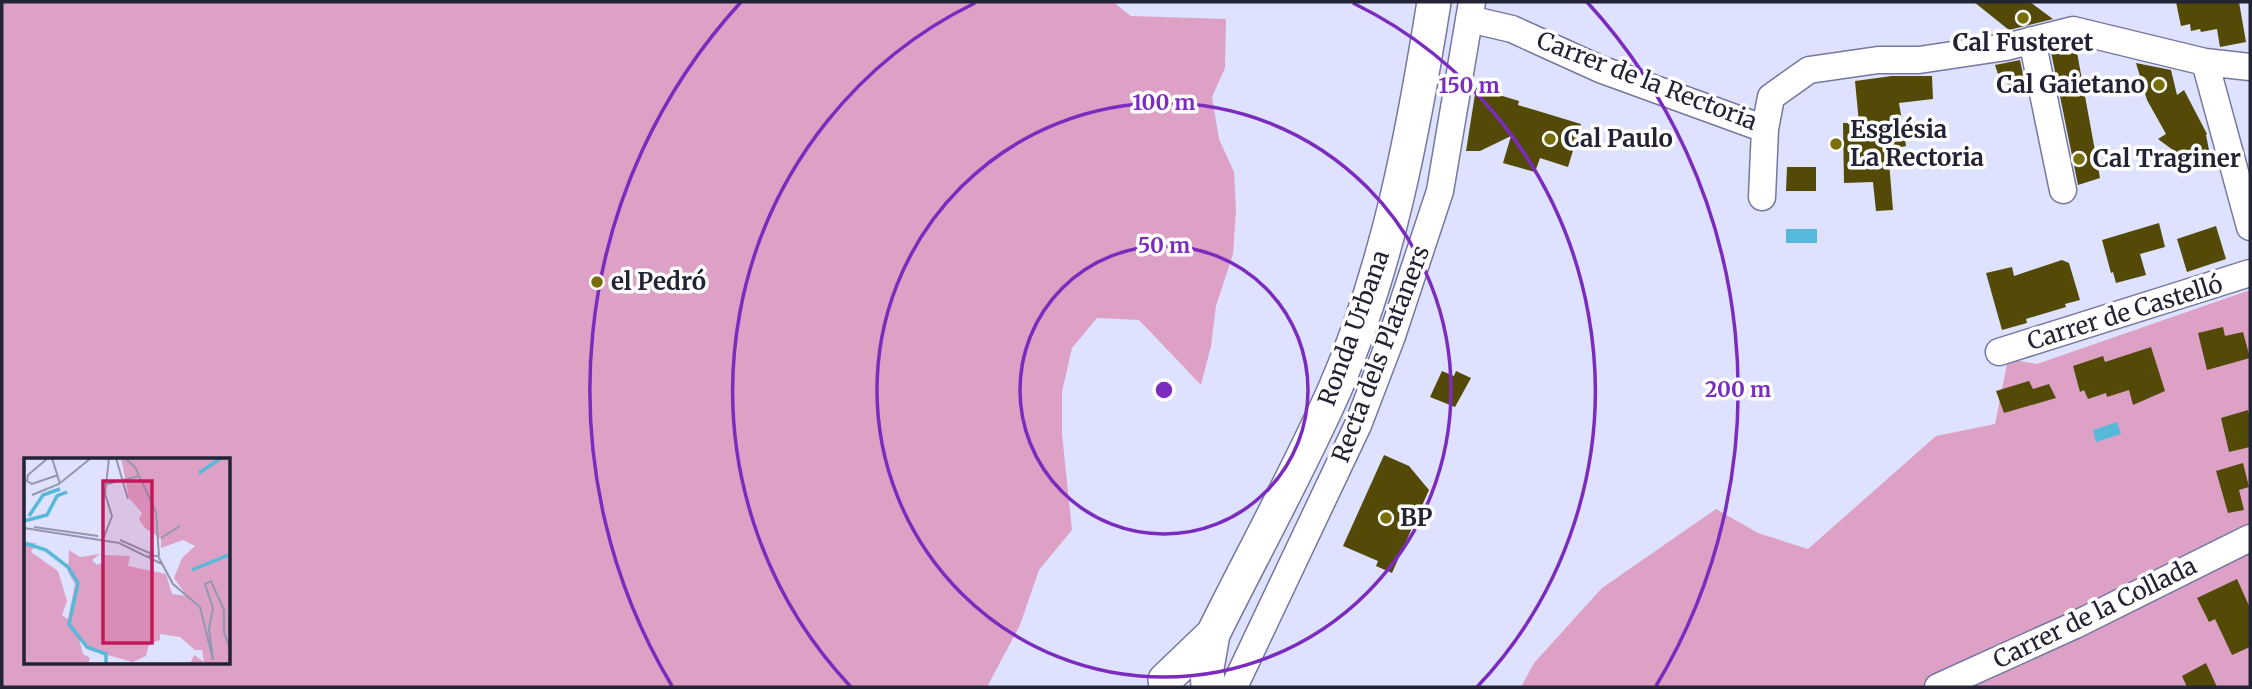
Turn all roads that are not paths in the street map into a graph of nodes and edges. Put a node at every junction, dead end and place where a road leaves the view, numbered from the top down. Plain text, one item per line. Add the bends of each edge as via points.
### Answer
1 (1434, 2) edge
2 (1470, 10) edge
3 (2032, 40) junction
4 (2205, 62) junction
5 (2250, 67) edge
6 (1765, 129) junction
7 (2063, 190) dead end
8 (1762, 197) dead end
9 (2250, 227) edge
10 (2250, 274) edge
11 (1999, 352) dead end
12 (2250, 538) edge
13 (1213, 634) junction
14 (1972, 680) edge
15 (1166, 685) edge
16 (1208, 687) edge
17 (1234, 687) edge
18 (1938, 687) edge

1 - 13 main road, Ronda Urbana via 1417,105 1390,225 1368,296 1334,389
2 - 6 street, Carrer de la Rectoria via 1600,69
2 - 17 street, Recta dels Plataners via 1440,191 1392,336 1358,425
3 - 4 street, Carrer de la Rectoria via 2073,30
3 - 6 street, Carrer de la Rectoria via 1919,60 1878,60 1809,71 1771,97
3 - 7 street
4 - 5 street, Carrer de la Rectoria
4 - 9 street
6 - 8 street
10 - 11 street, Carrer de Castelló
12 - 14 street, Carrer de la Collada
13 - 15 main road, Ronda Urbana
13 - 16 main road, Ronda Urbana
14 - 18 street, Carrer de la Collada

